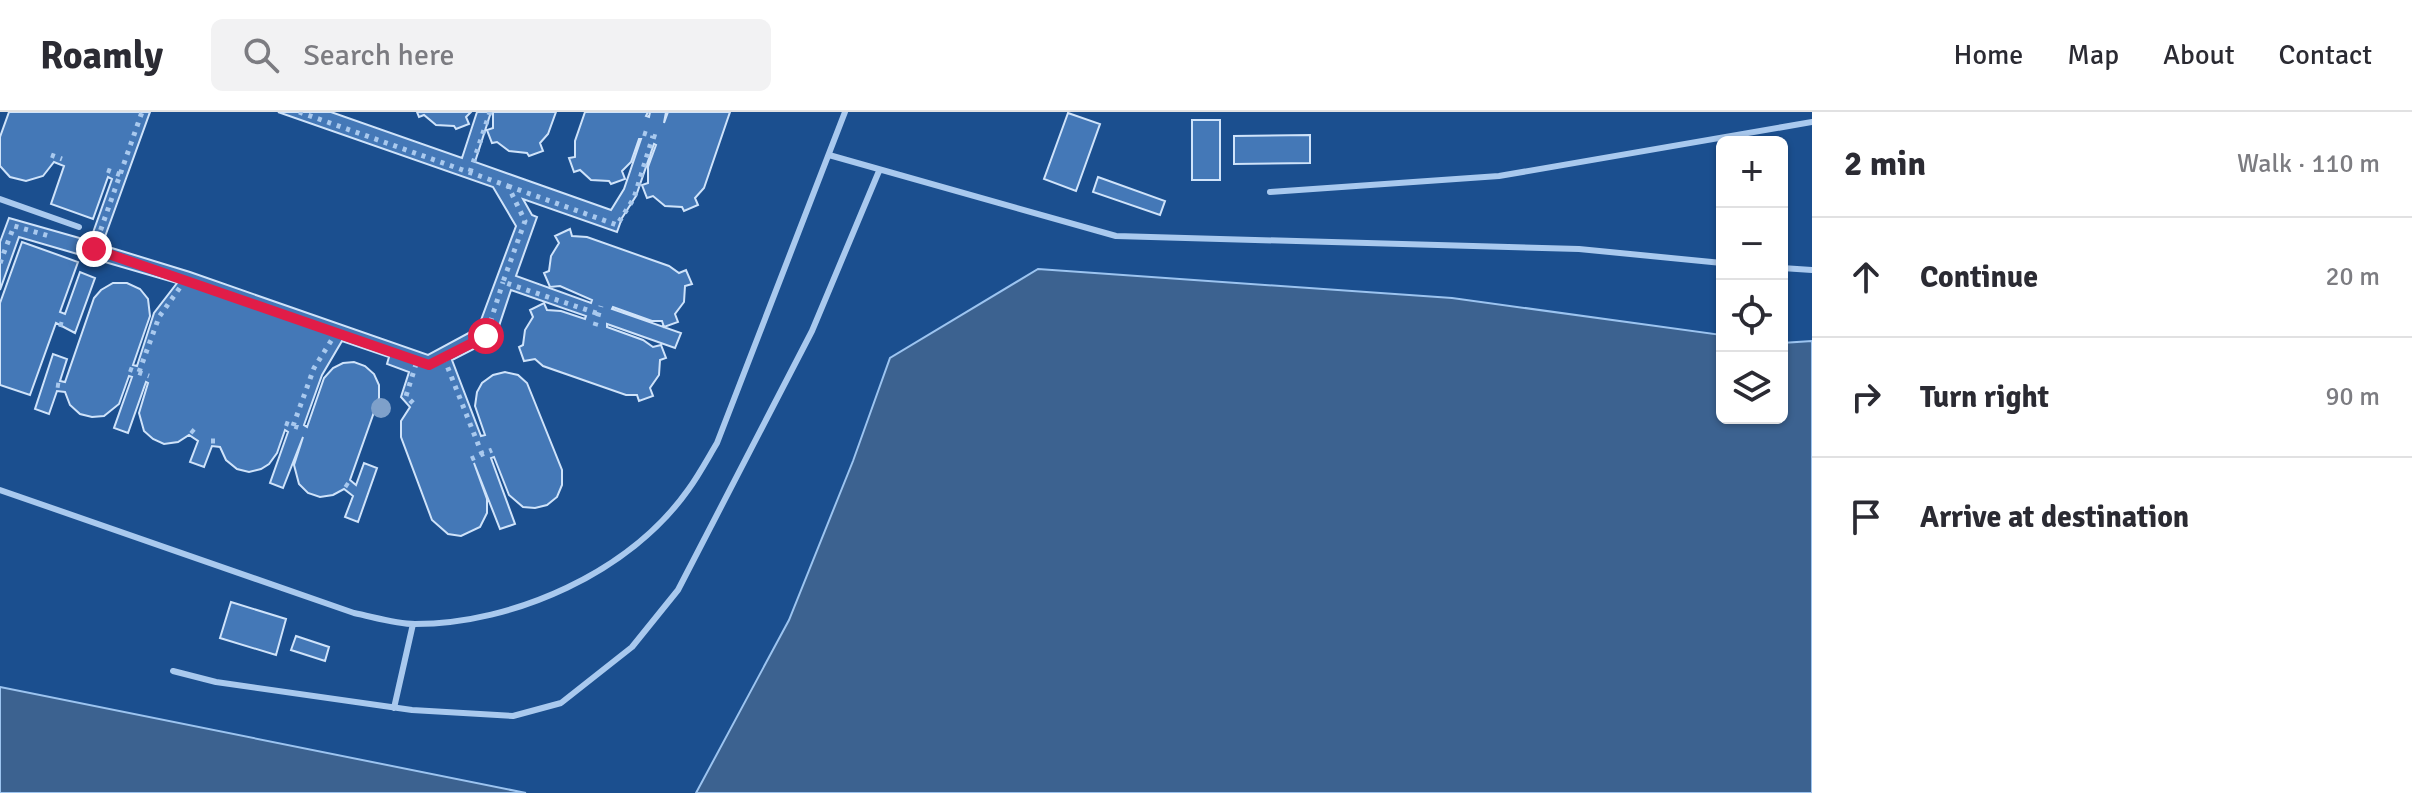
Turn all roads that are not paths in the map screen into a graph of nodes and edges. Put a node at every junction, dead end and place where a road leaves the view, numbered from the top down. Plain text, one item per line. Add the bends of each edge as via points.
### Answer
1 (845, 112) edge
2 (1812, 122) edge
3 (829, 155) junction
4 (879, 171) junction
5 (1270, 192) dead end
6 (0, 199) edge
7 (79, 227) dead end
8 (1716, 262) edge
9 (1788, 268) edge
10 (1812, 270) edge
11 (0, 490) edge
12 (413, 624) junction
13 (173, 671) dead end
14 (394, 708) junction

1 - 3 lane
2 - 5 lane via 1499,176
3 - 4 lane
3 - 12 lane via 717,443 688,492 604,570 514,607 471,619
4 - 8 lane via 1116,236 1579,249
4 - 14 lane via 812,331 678,590 632,647 561,703 513,716
6 - 7 lane
9 - 10 lane
11 - 12 lane via 354,613
12 - 14 lane
13 - 14 lane

